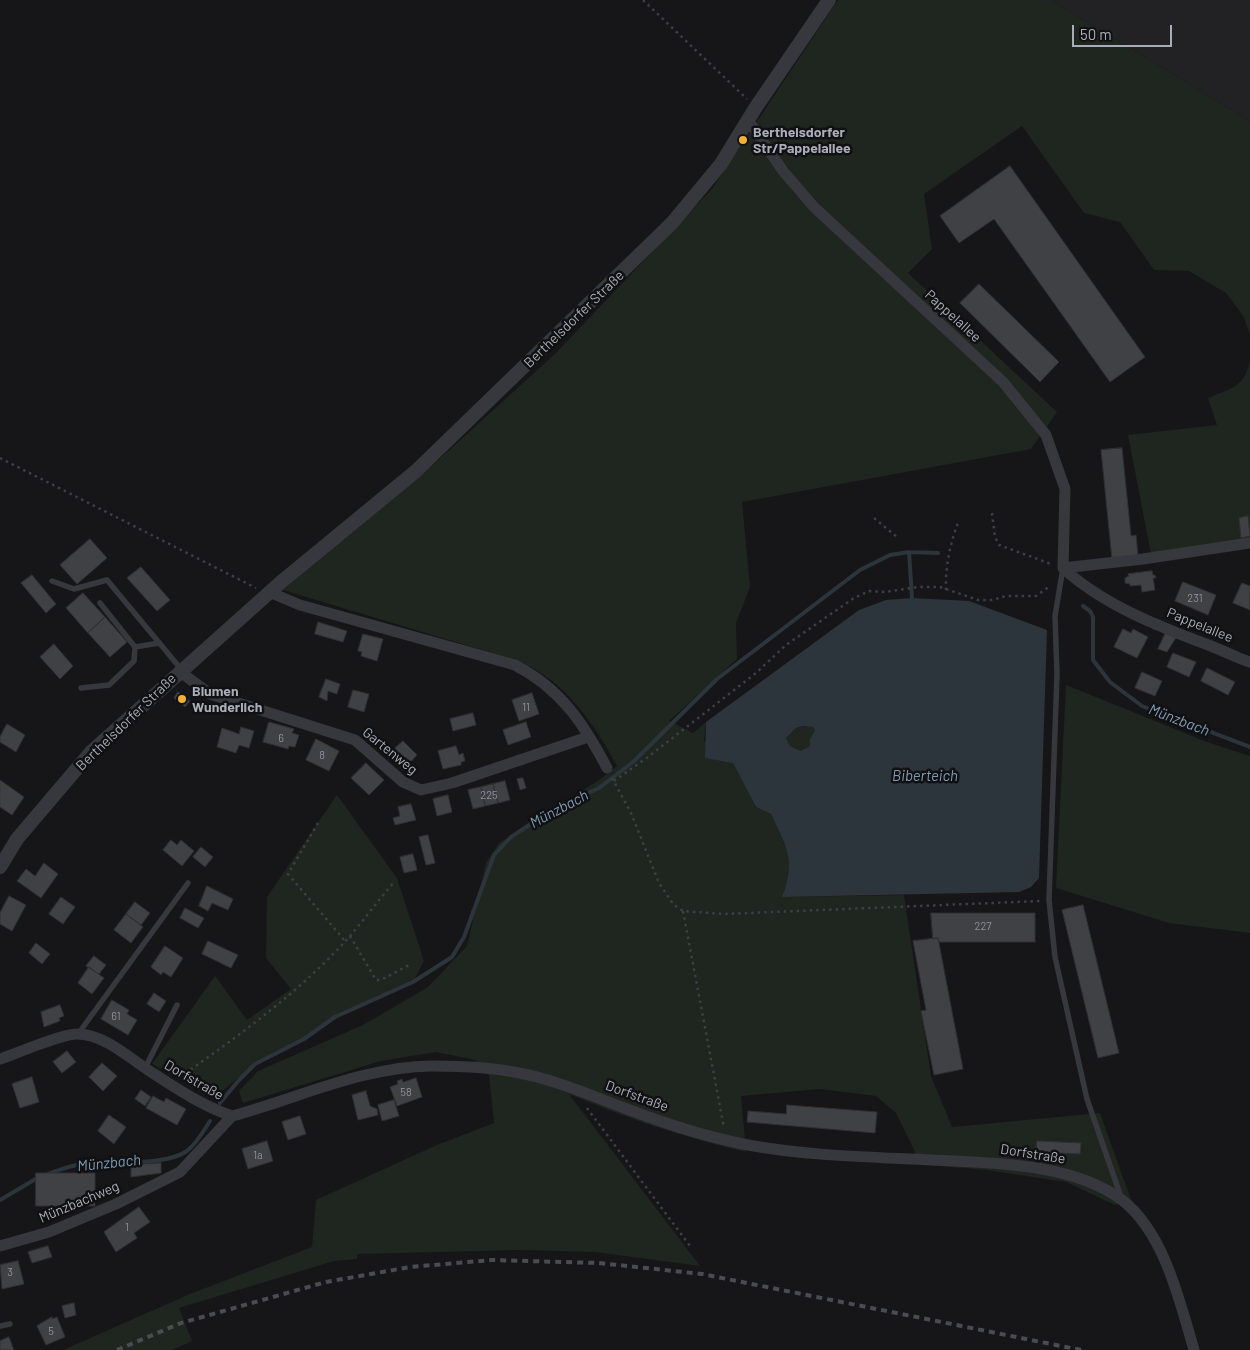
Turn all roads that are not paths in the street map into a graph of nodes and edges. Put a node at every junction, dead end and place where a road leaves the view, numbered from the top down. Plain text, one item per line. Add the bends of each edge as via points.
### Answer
1 (829, 0) edge
2 (748, 120) junction
3 (1250, 543) edge
4 (1061, 573) junction
5 (52, 581) dead end
6 (269, 592) junction
7 (100, 603) dead end
8 (159, 643) junction
9 (135, 647) junction
10 (1250, 662) edge
11 (180, 670) junction
12 (81, 688) dead end
13 (588, 737) junction
14 (607, 768) dead end
15 (0, 867) edge
16 (188, 883) dead end
17 (177, 1005) dead end
18 (78, 1034) junction
19 (0, 1059) edge
20 (145, 1068) junction
21 (226, 1115) junction
22 (1121, 1199) junction
23 (0, 1246) edge
24 (10, 1324) dead end
25 (0, 1326) edge
26 (1194, 1350) edge

1 - 2 street, Berthelsdorfer Straße
2 - 4 street, Pappelallee via 783,171 814,207 1003,382 1046,435 1065,489
2 - 6 street, Berthelsdorfer Straße via 721,164 672,223 416,471
3 - 4 street
4 - 10 street, Pappelallee via 1127,610
4 - 22 lane via 1055,616 1057,674 1049,900 1055,957 1087,1099
5 - 8 lane via 74,589 107,580
6 - 11 street, Berthelsdorfer Straße
6 - 13 street via 300,605 515,665 538,676 558,693
7 - 9 lane
8 - 9 lane
8 - 11 lane
9 - 12 lane via 134,661 109,685
11 - 13 street, Gartenweg via 210,694 355,740 403,782 421,790 452,783
11 - 15 street, Berthelsdorfer Straße via 91,752 17,840
13 - 14 street
16 - 18 lane
17 - 20 lane
18 - 19 street, Dorfstraße
18 - 20 street, Dorfstraße via 97,1038
20 - 21 street, Dorfstraße
21 - 22 street, Dorfstraße via 360,1075 398,1068 431,1066 519,1072 726,1140 788,1150 1036,1169 1070,1175
21 - 23 street, Münzbachweg via 180,1172 49,1232
22 - 26 street, Dorfstraße via 1145,1224 1158,1246
24 - 25 lane

